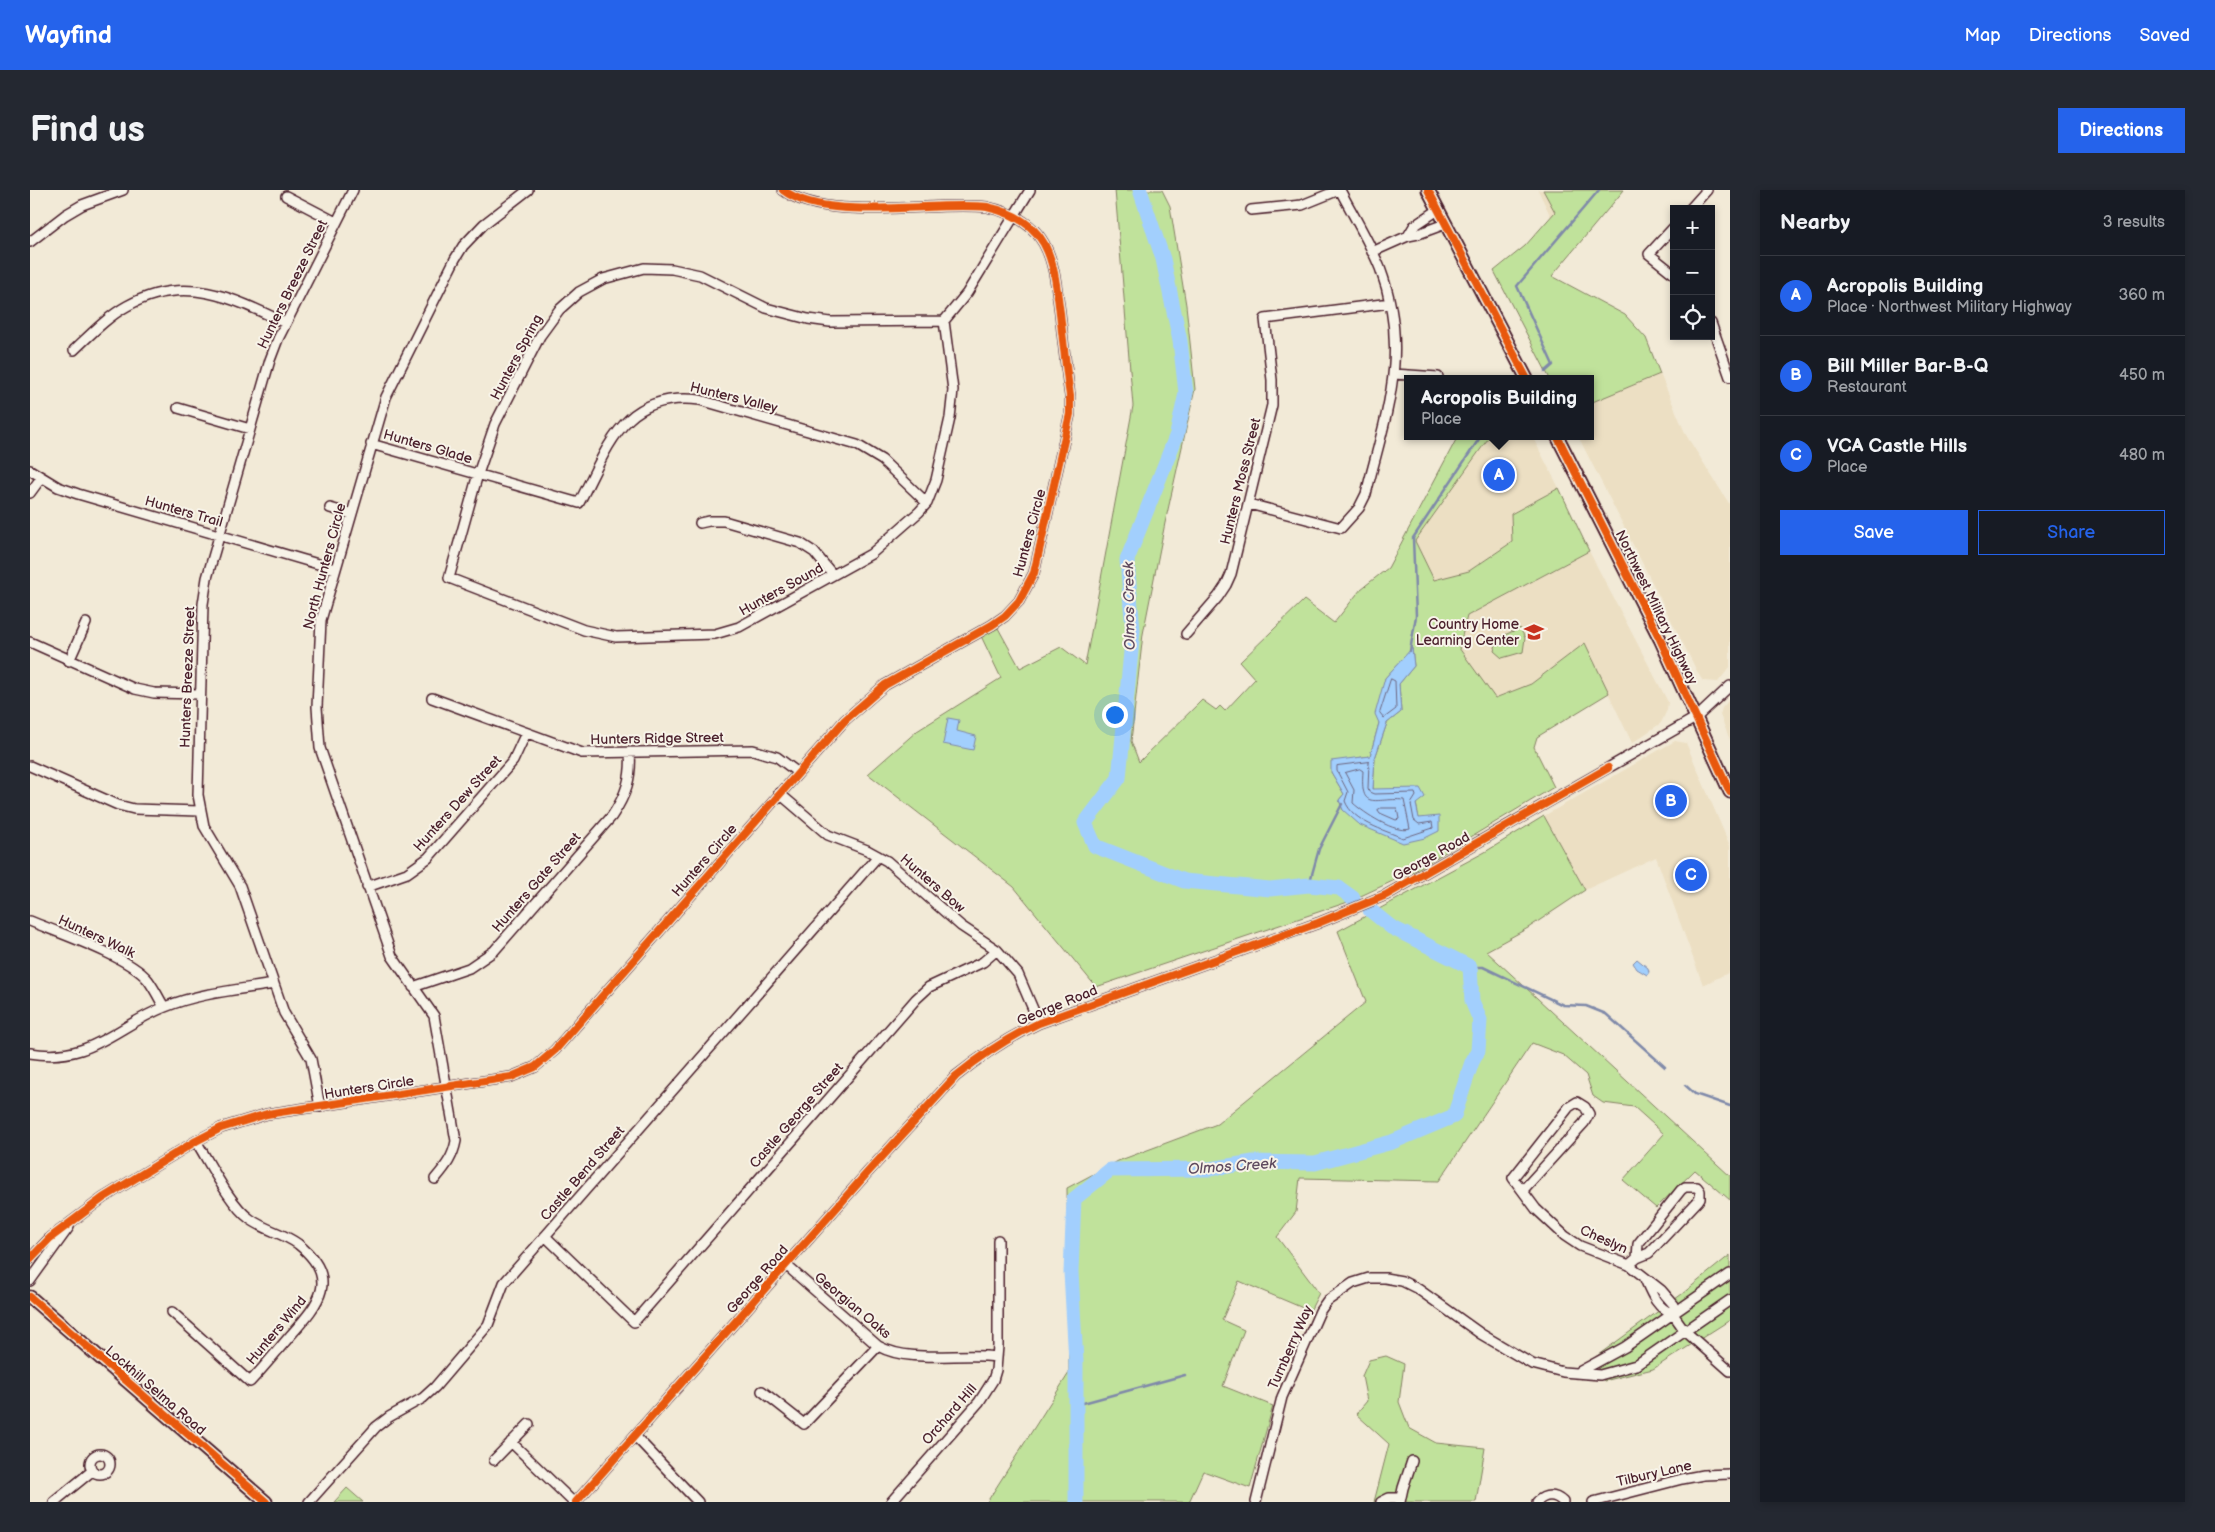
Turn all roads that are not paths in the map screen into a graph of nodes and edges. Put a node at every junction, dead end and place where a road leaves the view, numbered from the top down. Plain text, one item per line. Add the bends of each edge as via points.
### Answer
1 (123, 190) edge
2 (354, 190) edge
3 (528, 190) edge
4 (783, 190) edge
5 (1030, 190) edge
6 (1340, 190) edge
7 (1428, 190) edge
8 (1707, 190) edge
9 (286, 196) dead end
10 (1694, 205) edge
11 (1251, 210) dead end
12 (1438, 210) junction
13 (1014, 216) junction
14 (336, 222) junction
15 (1445, 224) junction
16 (1670, 231) edge
17 (1408, 236) junction
18 (30, 242) edge
19 (1372, 252) junction
20 (1670, 271) edge
21 (1390, 303) junction
22 (944, 321) junction
23 (285, 323) junction
24 (1715, 334) edge
25 (74, 350) dead end
26 (1394, 374) junction
27 (1409, 375) edge
28 (1525, 375) edge
29 (1730, 377) edge
30 (178, 408) dead end
31 (250, 429) junction
32 (1559, 440) edge
33 (371, 444) junction
34 (30, 470) edge
35 (478, 474) junction
36 (41, 478) junction
37 (30, 493) edge
38 (926, 503) junction
39 (1249, 504) junction
40 (330, 508) dead end
41 (351, 514) junction
42 (700, 523) dead end
43 (219, 536) junction
44 (335, 568) junction
45 (833, 575) junction
46 (449, 578) joint
47 (86, 623) dead end
48 (1186, 634) dead end
49 (30, 642) edge
50 (69, 661) junction
51 (1730, 686) edge
52 (200, 694) junction
53 (432, 698) dead end
54 (1697, 717) junction
55 (526, 733) junction
56 (630, 752) junction
57 (30, 766) edge
58 (797, 772) junction
59 (1730, 792) edge
60 (779, 793) junction
61 (200, 810) junction
62 (878, 856) junction
63 (367, 887) junction
64 (30, 920) edge
65 (998, 950) junction
66 (274, 984) junction
67 (413, 987) junction
68 (164, 1007) junction
69 (1039, 1023) junction
70 (30, 1053) edge
71 (447, 1087) junction
72 (320, 1107) junction
73 (196, 1141) junction
74 (435, 1179) dead end
75 (1523, 1190) junction
76 (72, 1222) junction
77 (545, 1236) junction
78 (998, 1240) dead end
79 (1636, 1258) junction
80 (30, 1259) edge
81 (786, 1265) junction
82 (1629, 1265) junction
83 (1730, 1274) edge
84 (30, 1281) edge
85 (30, 1297) edge
86 (1730, 1300) edge
87 (172, 1312) dead end
88 (1673, 1314) junction
89 (1685, 1331) junction
90 (878, 1346) junction
91 (997, 1357) junction
92 (1730, 1371) edge
93 (1575, 1374) junction
94 (762, 1391) dead end
95 (529, 1424) dead end
96 (635, 1436) junction
97 (511, 1442) junction
98 (494, 1460) dead end
99 (1412, 1461) dead end
100 (92, 1471) dead end
101 (1727, 1476) edge
102 (1400, 1500) edge
103 (54, 1502) edge
104 (266, 1502) edge
105 (309, 1502) edge
106 (574, 1502) edge
107 (698, 1502) edge
108 (890, 1502) edge
109 (1256, 1502) edge
110 (1381, 1502) edge
111 (1537, 1502) edge
112 (1564, 1502) edge
113 (1593, 1502) edge

1 - 18 street via 82,205
2 - 14 street, Hunters Breeze Street
3 - 33 street, North Hunters Circle via 473,234 455,259 393,381
4 - 13 street via 823,207 978,206
5 - 13 street
6 - 11 street via 1302,204
6 - 19 street
7 - 12 main road
8 - 10 street
9 - 14 street
12 - 15 main road
12 - 17 street via 1414,226
13 - 22 street via 967,293
13 - 58 street, Hunters Circle via 1034,230 1052,258 1070,396 1067,428 1034,573 1024,594 1006,616 872,695
14 - 23 street, Hunters Breeze Street
15 - 17 street
15 - 28 main road
16 - 20 street via 1649,254
17 - 19 street
19 - 21 street
21 - 26 street via 1395,338
21 - 39 street, Hunters Moss Street via 1265,319 1272,405
22 - 35 street, Hunters Spring via 830,322 808,319 766,308 713,280 686,271 644,268 617,274 579,292 550,321 495,424
22 - 38 street, Hunters Sound via 952,390 950,418 936,480
23 - 25 street via 221,295 194,290 163,292 127,306
23 - 31 street, Hunters Breeze Street via 270,360
24 - 29 street
26 - 27 street
26 - 39 street via 1366,494 1359,508 1341,528
30 - 31 street
31 - 43 street, Hunters Breeze Street
32 - 54 main road, Northwest Military Highway
33 - 35 street, Hunters Glade
33 - 41 street, North Hunters Circle
34 - 36 street, Hunters Trail
35 - 38 street, Hunters Valley via 579,503 616,433 632,415 661,400 685,398 857,445 882,460
35 - 46 street, Hunters Spring
36 - 37 street
36 - 43 street, Hunters Trail via 78,494
38 - 45 street, Hunters Sound via 884,545
39 - 48 street, Hunters Moss Street via 1226,586
40 - 41 street
41 - 44 street, North Hunters Circle
42 - 45 street via 724,521 800,543 818,556
43 - 44 street, Hunters Trail
43 - 52 street, Hunters Breeze Street via 203,604
44 - 63 street, North Hunters Circle via 319,633 317,730 320,748
45 - 46 street, Hunters Sound via 724,633 616,637 584,630
47 - 50 street
49 - 50 street
50 - 52 street via 134,689
51 - 54 street, George Road
52 - 61 street, Hunters Breeze Street
53 - 55 street, Hunters Ridge Street
54 - 59 main road, Northwest Military Highway
54 - 69 street, George Road via 1386,895 1318,923
55 - 56 street, Hunters Ridge Street via 582,753
55 - 63 street, Hunters Dew Street via 513,761 428,858 407,873
56 - 58 street, Hunters Ridge Street via 753,750 777,757
56 - 67 street, Hunters Gate Street via 629,785 621,803 494,951 468,968
57 - 61 street via 118,805 134,809
58 - 60 street, Hunters Circle
60 - 62 street, Hunters Bow via 828,835
60 - 71 street, Hunters Circle via 549,1056 519,1074
61 - 66 street, Hunters Breeze Street via 208,833 240,886
62 - 65 street, Hunters Bow via 961,926
62 - 77 street, Castle Bend Street
63 - 67 street, North Hunters Circle via 392,956
64 - 68 street, Hunters Walk via 136,969 147,979
65 - 69 street, Hunters Bow via 1018,974
65 - 77 street, Castle George Street via 983,962 929,987 916,998 634,1322
66 - 68 street via 195,997
66 - 72 street, Hunters Breeze Street via 284,1013 311,1059
67 - 71 street, North Hunters Circle via 434,1016
68 - 70 street via 88,1049 65,1054
69 - 81 street, George Road via 1004,1042 956,1076
71 - 72 street, Hunters Circle
71 - 74 street, North Hunters Circle via 456,1141 448,1164
72 - 73 street, Hunters Circle via 243,1120
73 - 76 street, Hunters Circle via 103,1198
73 - 87 street, Hunters Wind via 249,1219 296,1243 308,1253 320,1272 323,1286 315,1307 250,1382
75 - 75 street, Cheslyn via 1514,1178 1569,1106 1577,1102 1585,1106 1589,1114 1584,1123
75 - 82 street, Cheslyn via 1536,1209 1565,1236 1580,1246
76 - 80 street, Hunters Circle via 50,1238
76 - 84 street, Hunters Circle
77 - 105 street, Castle Bend Street via 504,1283 481,1336 442,1380 423,1398 376,1427
78 - 91 street, Orchard Hill
79 - 79 street via 1649,1253 1698,1201 1700,1191 1697,1187 1681,1190 1638,1244
79 - 82 street
81 - 90 street, Georgian Oaks
81 - 96 street, George Road
82 - 88 street, Cheslyn via 1645,1279 1663,1311
83 - 88 street
85 - 104 main road, Lockhill Selma Road
86 - 89 street, Turnberry Way
88 - 89 street, Cheslyn
88 - 93 street via 1625,1347
89 - 92 street, Cheslyn
89 - 93 street, Turnberry Way via 1636,1365 1600,1375
90 - 91 street, Georgian Oaks via 891,1353 907,1355
90 - 94 street via 804,1424
91 - 108 street, Orchard Hill via 988,1390
93 - 109 street, Turnberry Way via 1532,1364 1481,1334 1418,1289 1402,1282 1369,1278 1353,1283 1327,1301 1320,1311 1282,1397
95 - 97 street
96 - 106 street, George Road
96 - 107 street
97 - 98 street
97 - 106 street
99 - 102 street
100 - 103 street
101 - 113 street, Tilbury Lane via 1703,1475 1682,1479
102 - 110 street via 1389,1498
111 - 112 street via 1550,1496

